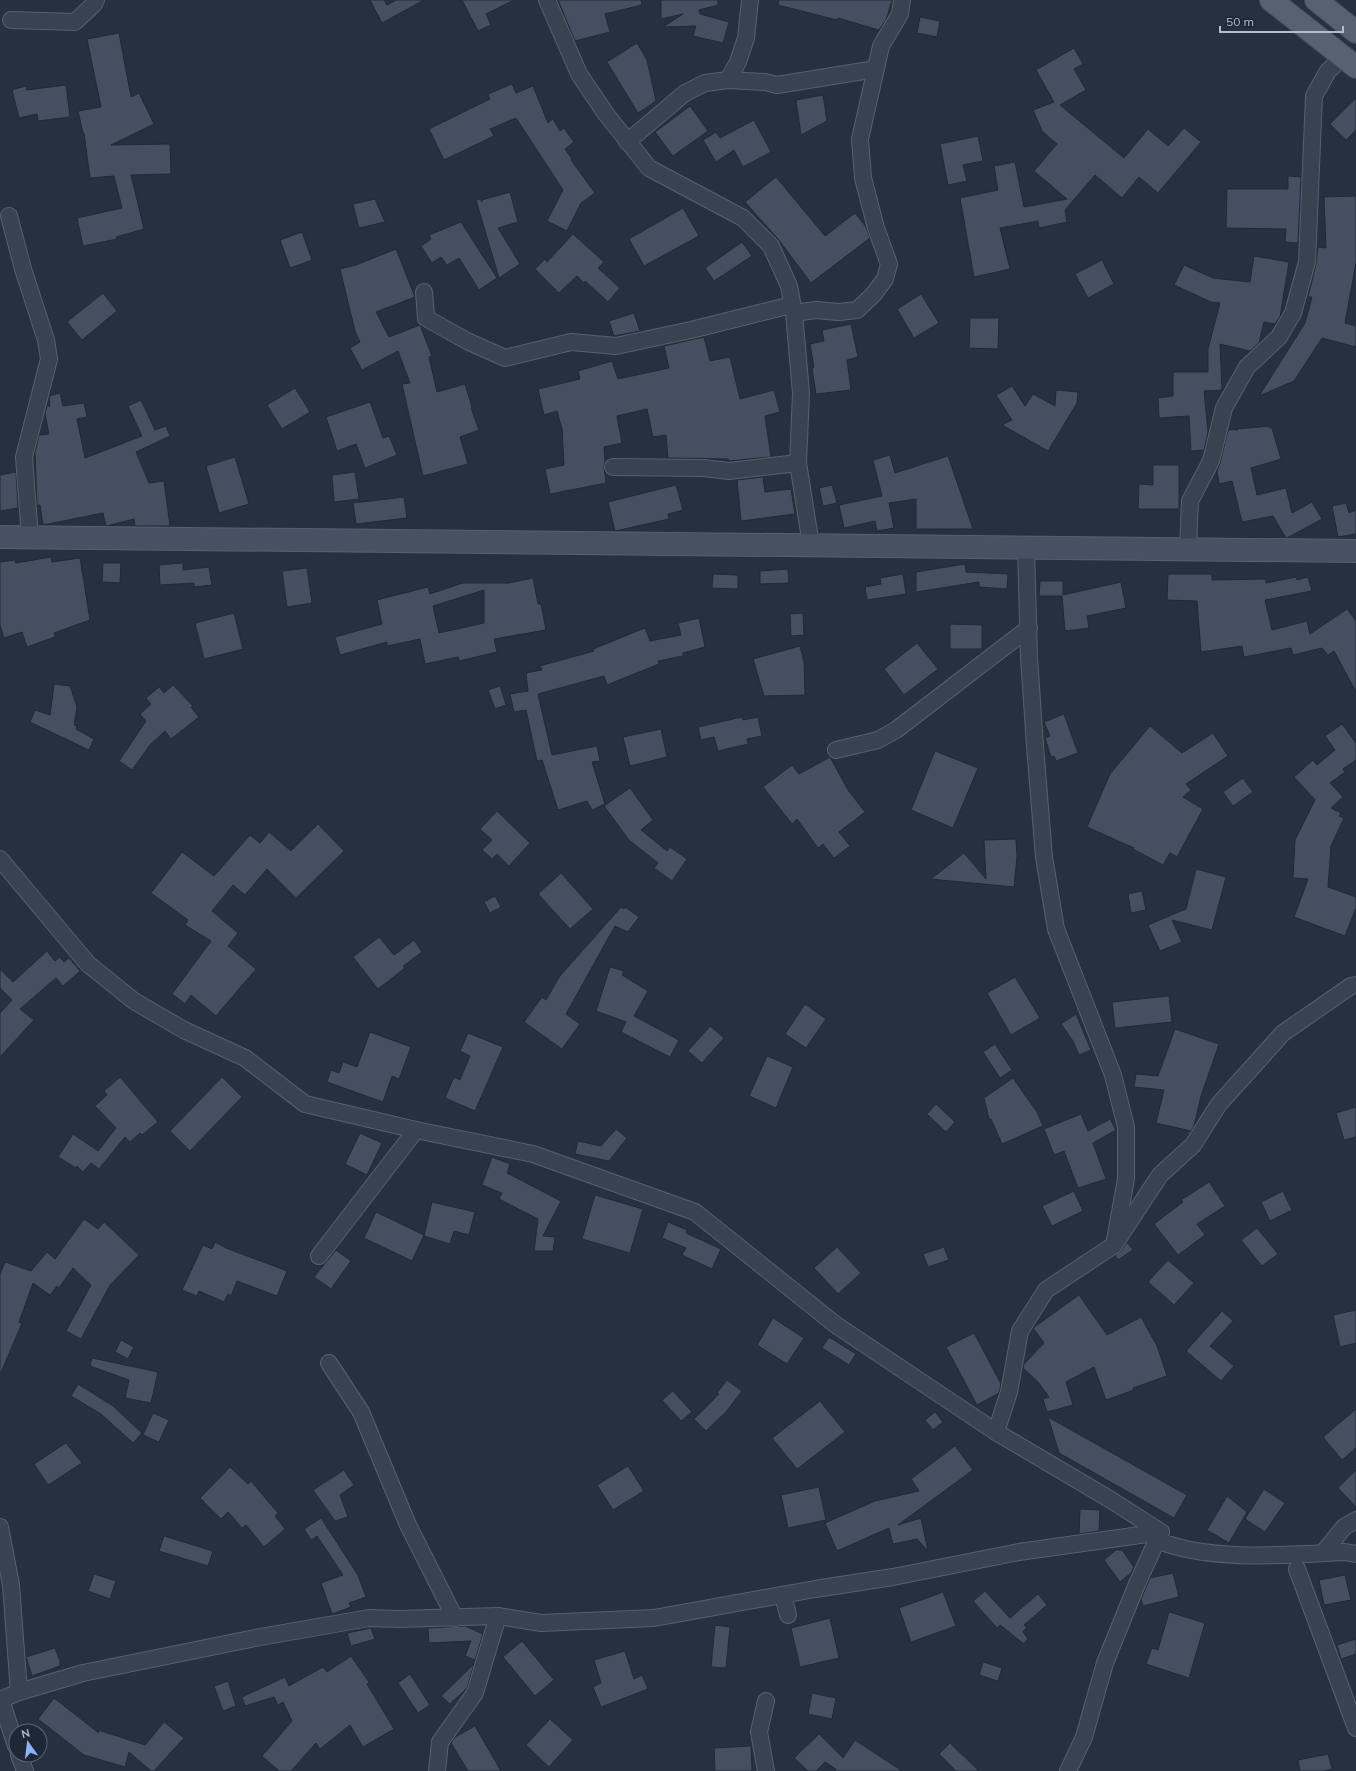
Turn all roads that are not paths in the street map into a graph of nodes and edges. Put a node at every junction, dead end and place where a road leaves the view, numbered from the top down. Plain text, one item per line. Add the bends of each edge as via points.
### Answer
1 (96, 0) edge
2 (547, 0) edge
3 (750, 0) edge
4 (902, 0) edge
5 (1272, 0) edge
6 (1316, 0) edge
7 (11, 20) dead end
8 (1356, 32) edge
9 (1349, 62) edge
10 (876, 69) junction
11 (728, 80) junction
12 (627, 142) junction
13 (9, 216) dead end
14 (424, 292) dead end
15 (792, 309) junction
16 (798, 463) junction
17 (613, 467) dead end
18 (0, 537) edge
19 (30, 538) junction
20 (812, 545) junction
21 (1026, 548) junction
22 (1188, 548) junction
23 (1356, 551) edge
24 (1029, 628) junction
25 (836, 750) dead end
26 (0, 859) edge
27 (1356, 985) edge
28 (416, 1130) junction
29 (1114, 1245) junction
30 (320, 1256) dead end
31 (330, 1363) dead end
32 (996, 1432) junction
33 (1356, 1520) edge
34 (0, 1527) edge
35 (1159, 1536) junction
36 (1323, 1553) junction
37 (1356, 1554) edge
38 (1297, 1569) dead end
39 (783, 1595) junction
40 (788, 1615) dead end
41 (498, 1616) junction
42 (455, 1618) junction
43 (19, 1692) junction
44 (0, 1700) edge
45 (766, 1701) dead end
46 (8, 1723) edge
47 (1356, 1728) edge
48 (437, 1771) edge
49 (766, 1771) edge
50 (1068, 1771) edge

1 - 7 street via 75,22
2 - 12 street via 579,74
3 - 11 street via 746,38 738,62
4 - 10 street via 900,14 880,46
5 - 9 main road
6 - 8 main road
9 - 22 street via 1328,71 1314,96 1307,262 1293,314 1279,337 1247,367 1224,408 1211,462 1190,501
10 - 11 street via 777,85
10 - 15 street via 860,139 863,178 888,264 885,279 857,310 839,312
11 - 12 street via 705,83 685,93
12 - 15 street via 649,168 743,218 771,246 789,286
13 - 19 street via 46,340 49,359 24,457
14 - 15 street via 426,318 461,338 505,358 572,342 616,346
15 - 16 street via 801,393
16 - 17 street via 729,472 703,468
16 - 20 street
18 - 19 main road
19 - 20 main road
20 - 21 main road
21 - 22 main road
21 - 24 street
22 - 23 main road
24 - 25 street via 896,730 878,740
24 - 29 street via 1044,857 1056,929 1113,1075 1126,1127 1126,1179
26 - 28 street via 88,964 134,1001 184,1030 245,1058 305,1104
27 - 29 street via 1283,1033 1219,1104 1193,1145 1160,1175
28 - 30 street
28 - 32 street via 533,1154 695,1212 836,1325
29 - 32 street via 1046,1290 1020,1331 1009,1392
31 - 42 street via 361,1412 408,1525
32 - 35 street via 1111,1500
33 - 36 street via 1344,1527
34 - 43 street via 11,1585
35 - 36 street via 1169,1545 1215,1554
35 - 39 street via 1019,1552 893,1577
35 - 50 street via 1105,1663 1084,1738
36 - 37 street
38 - 47 street
39 - 40 street
39 - 41 street via 654,1618 541,1623
41 - 42 street
41 - 48 street via 475,1693 440,1742
42 - 43 street via 369,1618 83,1673
43 - 44 street
44 - 46 street
45 - 49 street via 759,1732

